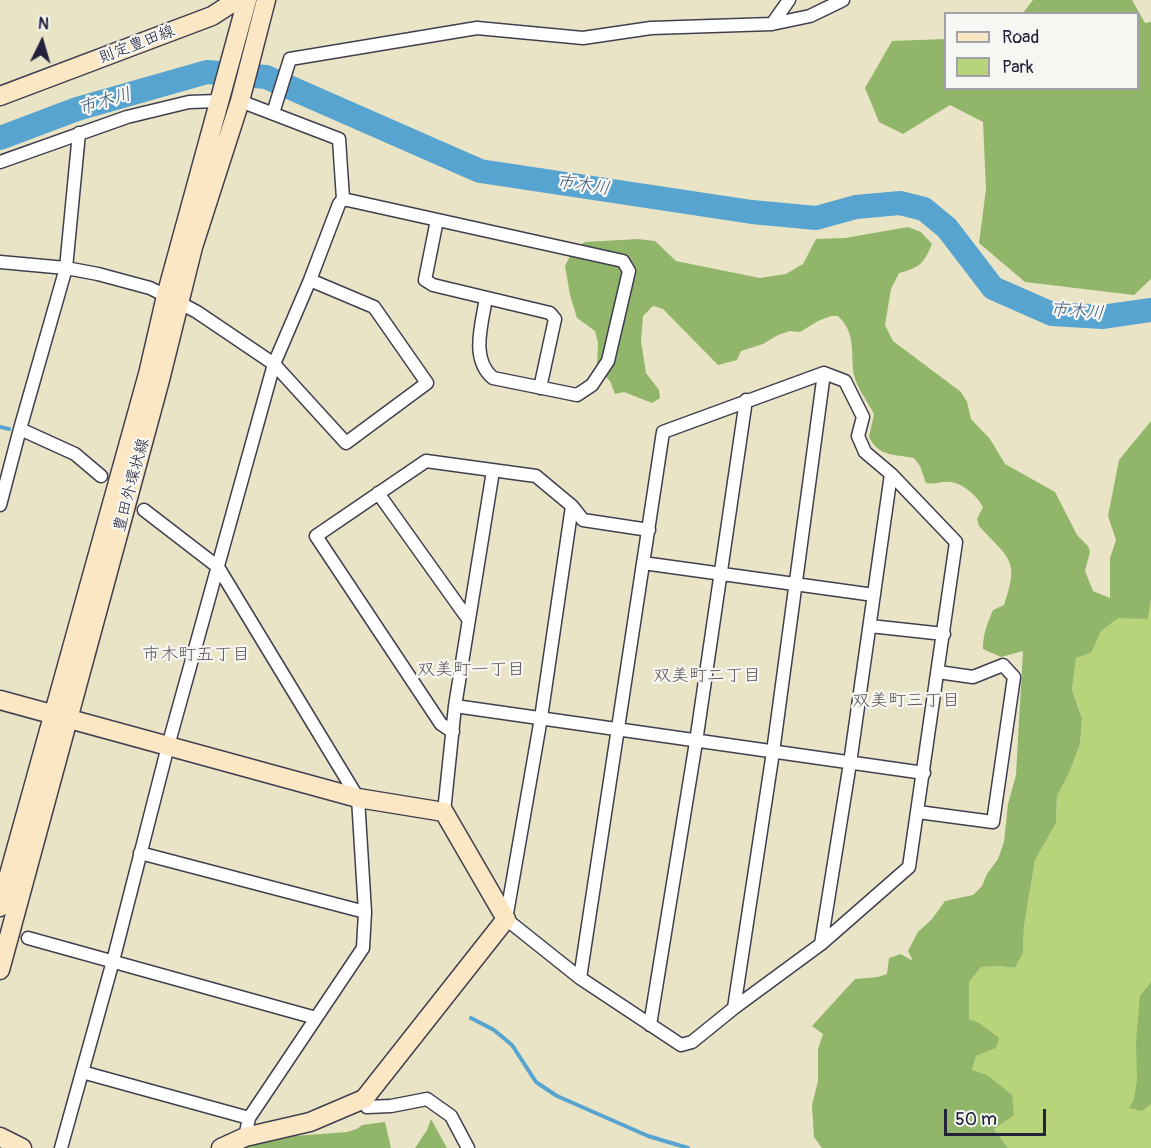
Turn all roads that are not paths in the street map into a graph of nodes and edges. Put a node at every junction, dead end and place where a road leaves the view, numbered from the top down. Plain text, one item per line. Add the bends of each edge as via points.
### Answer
1 (237, 0) edge
2 (247, 0) edge
3 (266, 0) edge
4 (789, 0) edge
5 (843, 0) edge
6 (772, 24) junction
7 (0, 96) edge
8 (221, 96) junction
9 (241, 96) junction
10 (273, 113) junction
11 (79, 133) junction
12 (0, 162) edge
13 (343, 199) junction
14 (437, 220) junction
15 (0, 262) edge
16 (66, 268) junction
17 (310, 280) junction
18 (486, 298) junction
19 (173, 300) junction
20 (274, 364) junction
21 (824, 373) junction
22 (540, 388) junction
23 (746, 400) junction
24 (20, 429) junction
25 (493, 471) junction
26 (891, 474) junction
27 (101, 476) dead end
28 (378, 493) junction
29 (0, 505) edge
30 (572, 506) junction
31 (144, 510) dead end
32 (649, 530) junction
33 (643, 563) junction
34 (218, 567) junction
35 (721, 573) junction
36 (796, 584) junction
37 (874, 595) junction
38 (468, 619) junction
39 (870, 626) junction
40 (944, 634) junction
41 (938, 672) junction
42 (0, 700) edge
43 (455, 706) junction
44 (61, 717) junction
45 (541, 718) junction
46 (619, 731) junction
47 (453, 732) junction
48 (696, 742) junction
49 (168, 746) junction
50 (772, 753) junction
51 (850, 763) junction
52 (924, 773) junction
53 (358, 798) junction
54 (444, 812) junction
55 (918, 812) junction
56 (140, 853) junction
57 (0, 907) edge
58 (365, 912) junction
59 (506, 919) junction
60 (28, 938) dead end
61 (820, 944) junction
62 (113, 961) junction
63 (0, 970) edge
64 (580, 978) junction
65 (734, 1008) junction
66 (316, 1018) junction
67 (651, 1025) junction
68 (82, 1072) junction
69 (364, 1099) junction
70 (249, 1118) junction
71 (0, 1137) edge
72 (245, 1137) junction
73 (22, 1148) edge
74 (61, 1148) edge
75 (221, 1148) edge
76 (468, 1148) edge

1 - 7 street, 則定豊田線 via 212,16
2 - 8 street, 豊田外環状線
3 - 9 street, 豊田外環状線
4 - 6 street
5 - 6 street via 810,16
6 - 10 street via 651,28 583,38 477,28 290,59
8 - 11 street via 127,117
8 - 19 street, 豊田外環状線
9 - 10 street
9 - 19 street, 豊田外環状線
10 - 13 street via 339,139
11 - 12 street
11 - 16 street
13 - 14 street
13 - 17 street
14 - 18 street via 425,280
14 - 22 street via 623,261 629,271 608,361 592,385 577,395
15 - 16 street
16 - 19 street via 150,288
16 - 24 street
17 - 20 street
17 - 20 street via 374,307 427,383 346,443
18 - 22 street via 478,350 484,370 493,378
18 - 22 street via 550,313 555,319
19 - 20 street
19 - 44 street, 豊田外環状線
20 - 34 street
21 - 23 street
21 - 26 street via 844,381 863,417 858,436 865,452
21 - 36 street
23 - 32 street via 663,432
23 - 35 street
24 - 27 street via 75,454
24 - 29 street
25 - 28 street via 426,461
25 - 30 street via 536,476
25 - 38 street
26 - 37 street
26 - 40 street via 956,542
28 - 38 street
28 - 47 street via 316,536 441,724
30 - 32 street via 583,520
30 - 45 street
31 - 34 street
32 - 33 street
33 - 35 street
33 - 46 street
34 - 49 street
34 - 53 street
35 - 36 street
35 - 48 street
36 - 37 street
36 - 50 street
37 - 39 street
38 - 43 street
39 - 40 street
39 - 51 street
40 - 41 street
41 - 52 street
41 - 55 street via 973,676 1003,665 1014,677 993,822
42 - 44 street
43 - 45 street
43 - 47 street
44 - 49 street
44 - 57 street, 豊田外環状線
44 - 63 street, 豊田外環状線
45 - 46 street
45 - 59 street
46 - 48 street
46 - 64 street
47 - 54 street
48 - 50 street
48 - 67 street
49 - 53 street
49 - 56 street
50 - 51 street
50 - 65 street
51 - 52 street
51 - 61 street
52 - 55 street
53 - 54 street
53 - 58 street
54 - 59 street
55 - 61 street via 909,867
56 - 58 street
56 - 62 street
58 - 66 street via 363,948
59 - 64 street
59 - 69 street
60 - 62 street
61 - 65 street
62 - 66 street
62 - 68 street
64 - 67 street
65 - 67 street via 692,1042 681,1045
66 - 70 street
68 - 70 street
68 - 74 street
69 - 72 street via 310,1122
69 - 76 street via 367,1107 426,1099 451,1116
70 - 72 street
71 - 73 street
72 - 75 street

